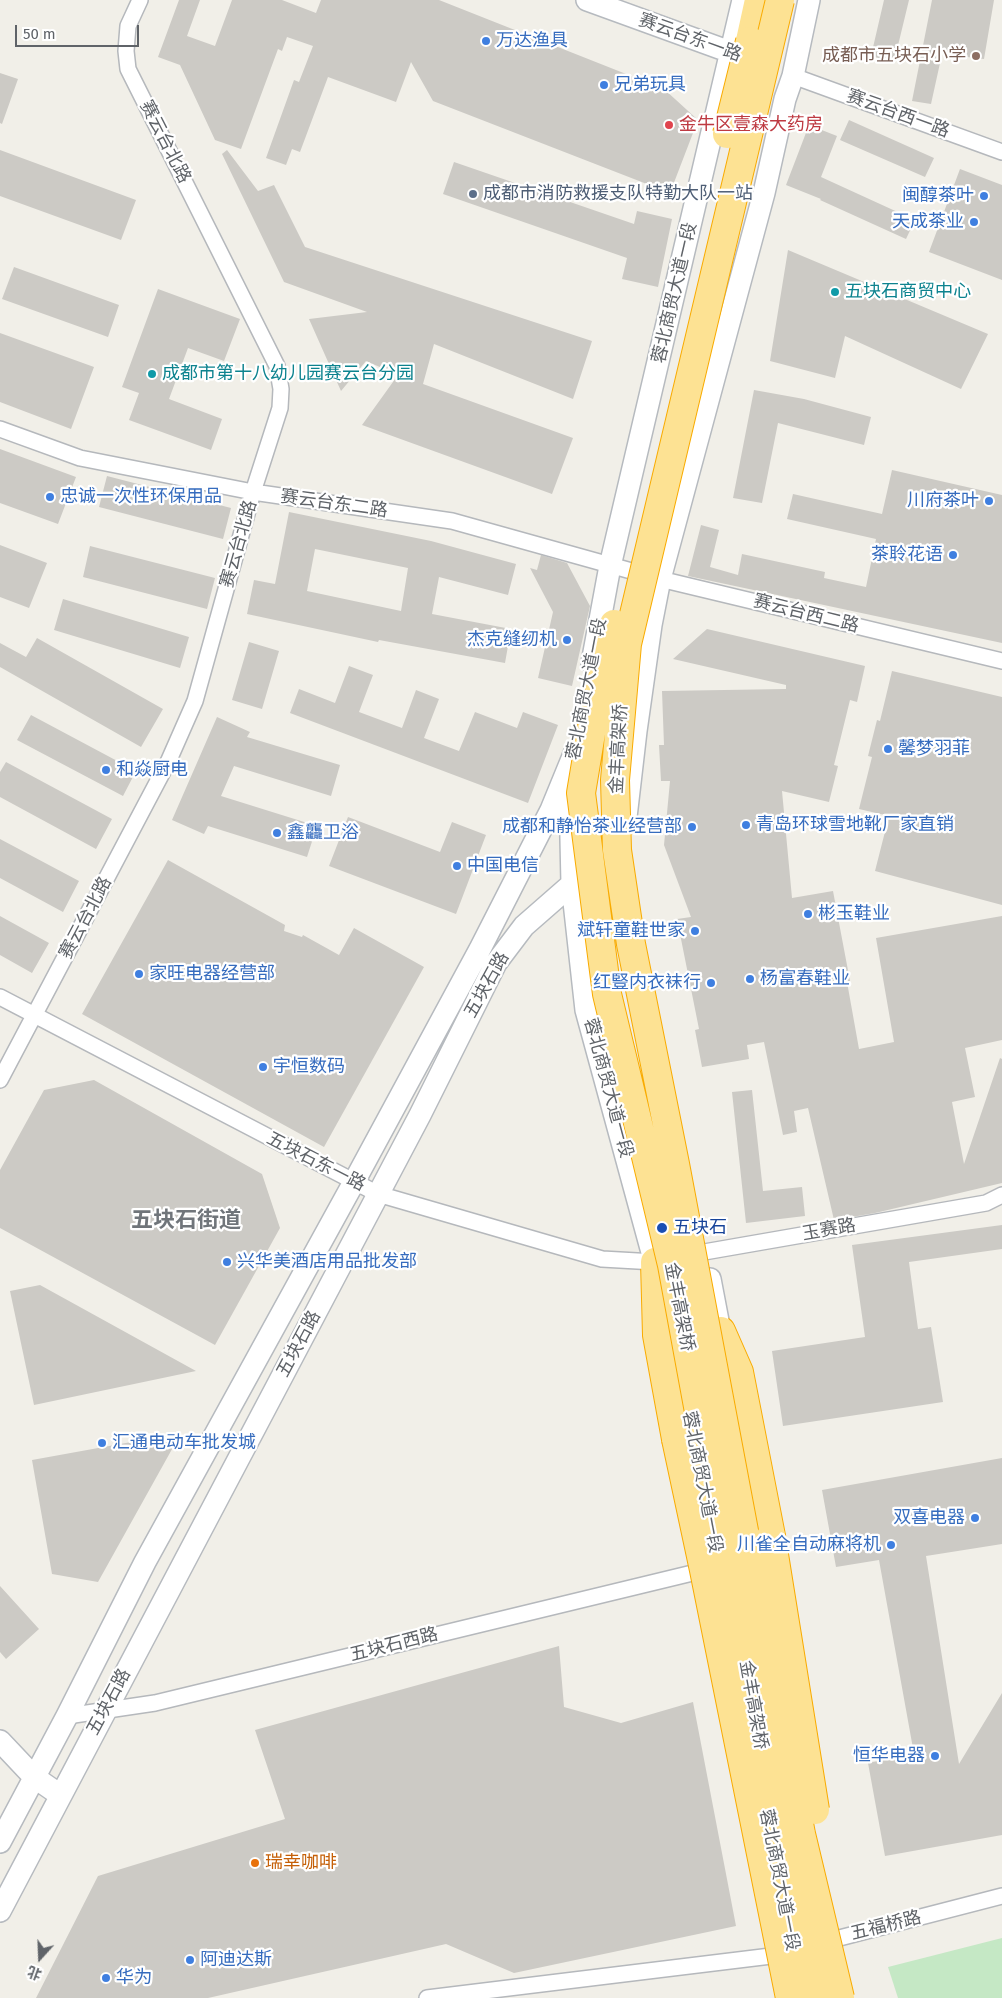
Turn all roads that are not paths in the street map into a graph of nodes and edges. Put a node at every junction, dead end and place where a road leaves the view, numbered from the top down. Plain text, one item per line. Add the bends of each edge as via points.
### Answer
1 (140, 0) edge
2 (587, 0) edge
3 (743, 0) edge
4 (759, 0) edge
5 (780, 0) edge
6 (809, 0) edge
7 (740, 47) junction
8 (793, 76) junction
9 (1002, 152) edge
10 (0, 429) edge
11 (253, 492) junction
12 (636, 566) junction
13 (1002, 661) edge
14 (574, 754) junction
15 (628, 799) junction
16 (572, 884) junction
17 (0, 998) edge
18 (35, 1016) junction
19 (0, 1080) edge
20 (354, 1182) junction
21 (378, 1194) junction
22 (1002, 1195) edge
23 (705, 1252) junction
24 (655, 1262) junction
25 (720, 1331) junction
26 (718, 1566) junction
27 (104, 1711) junction
28 (67, 1716) junction
29 (0, 1740) edge
30 (34, 1777) junction
31 (60, 1795) junction
32 (0, 1842) edge
33 (1002, 1896) edge
34 (0, 1911) edge
35 (829, 1941) junction
36 (793, 1950) junction
37 (427, 1998) edge
38 (790, 1998) edge
39 (806, 1998) edge
40 (812, 1998) edge
41 (840, 1998) edge
42 (846, 1998) edge
43 (854, 1998) edge

1 - 11 street, 赛云台北路 via 128,26 128,69 277,366 280,408
2 - 7 main road, 赛云台东一路
3 - 7 main road
4 - 7 highway
5 - 12 highway, 蓉北商贸大道一段, bridge
6 - 8 main road, 蓉北商贸大道一段
7 - 8 main road, 赛云台东一路
7 - 12 highway, bridge
8 - 9 street, 赛云台西一路
8 - 12 main road, 蓉北商贸大道一段 via 764,193
10 - 11 street, 赛云台东二路 via 80,458
11 - 12 street, 赛云台东二路 via 452,521
11 - 18 street, 赛云台北路 via 195,701 169,760
12 - 13 street, 赛云台西二路
12 - 14 main road, 蓉北商贸大道一段
12 - 15 main road, 蓉北商贸大道一段 via 651,625
12 - 40 highway, 金丰高架桥, bridge via 592,727 582,803 607,994 672,1265 769,1793
12 - 41 highway, 金丰高架桥, bridge via 615,780 617,850 631,944 802,1834
14 - 16 main road, 蓉北商贸大道一段 via 570,782
14 - 20 main road, 五块石路 via 534,845
15 - 16 main road, 五块石路 via 600,847
15 - 23 main road, 蓉北商贸大道一段 via 623,843
16 - 21 main road, 五块石路 via 524,926 496,963
16 - 24 main road, 蓉北商贸大道一段 via 586,1010
17 - 18 street, 五块石东一路
18 - 19 street, 赛云台北路
18 - 20 street, 五块石东一路
20 - 21 street, 五块石东一路
20 - 28 main road, 五块石路 via 145,1562
21 - 24 street, 五块石东一路 via 602,1259
21 - 27 main road, 五块石路
22 - 23 street, 玉赛路 via 986,1203
23 - 24 street, 玉赛路
23 - 25 main road, 蓉北商贸大道一段
24 - 26 main road, 蓉北商贸大道一段
24 - 38 highway, bridge via 657,1335 676,1439
25 - 35 main road, 蓉北商贸大道一段 via 753,1534
25 - 43 highway, bridge via 739,1372 771,1536 819,1830
26 - 27 street, 五块石西路 via 155,1703
26 - 36 main road, 蓉北商贸大道一段
27 - 28 street, 五块石西路
27 - 31 main road, 五块石路
28 - 30 main road, 五块石路
29 - 30 main road
30 - 31 main road
30 - 32 main road, 五块石路
31 - 34 main road, 五块石路
33 - 35 street, 五福桥路
35 - 36 street, 五福桥路
35 - 42 street, 蓉北商贸大道一段
36 - 37 street, 五福桥路 via 771,1956
36 - 39 main road, 蓉北商贸大道一段

